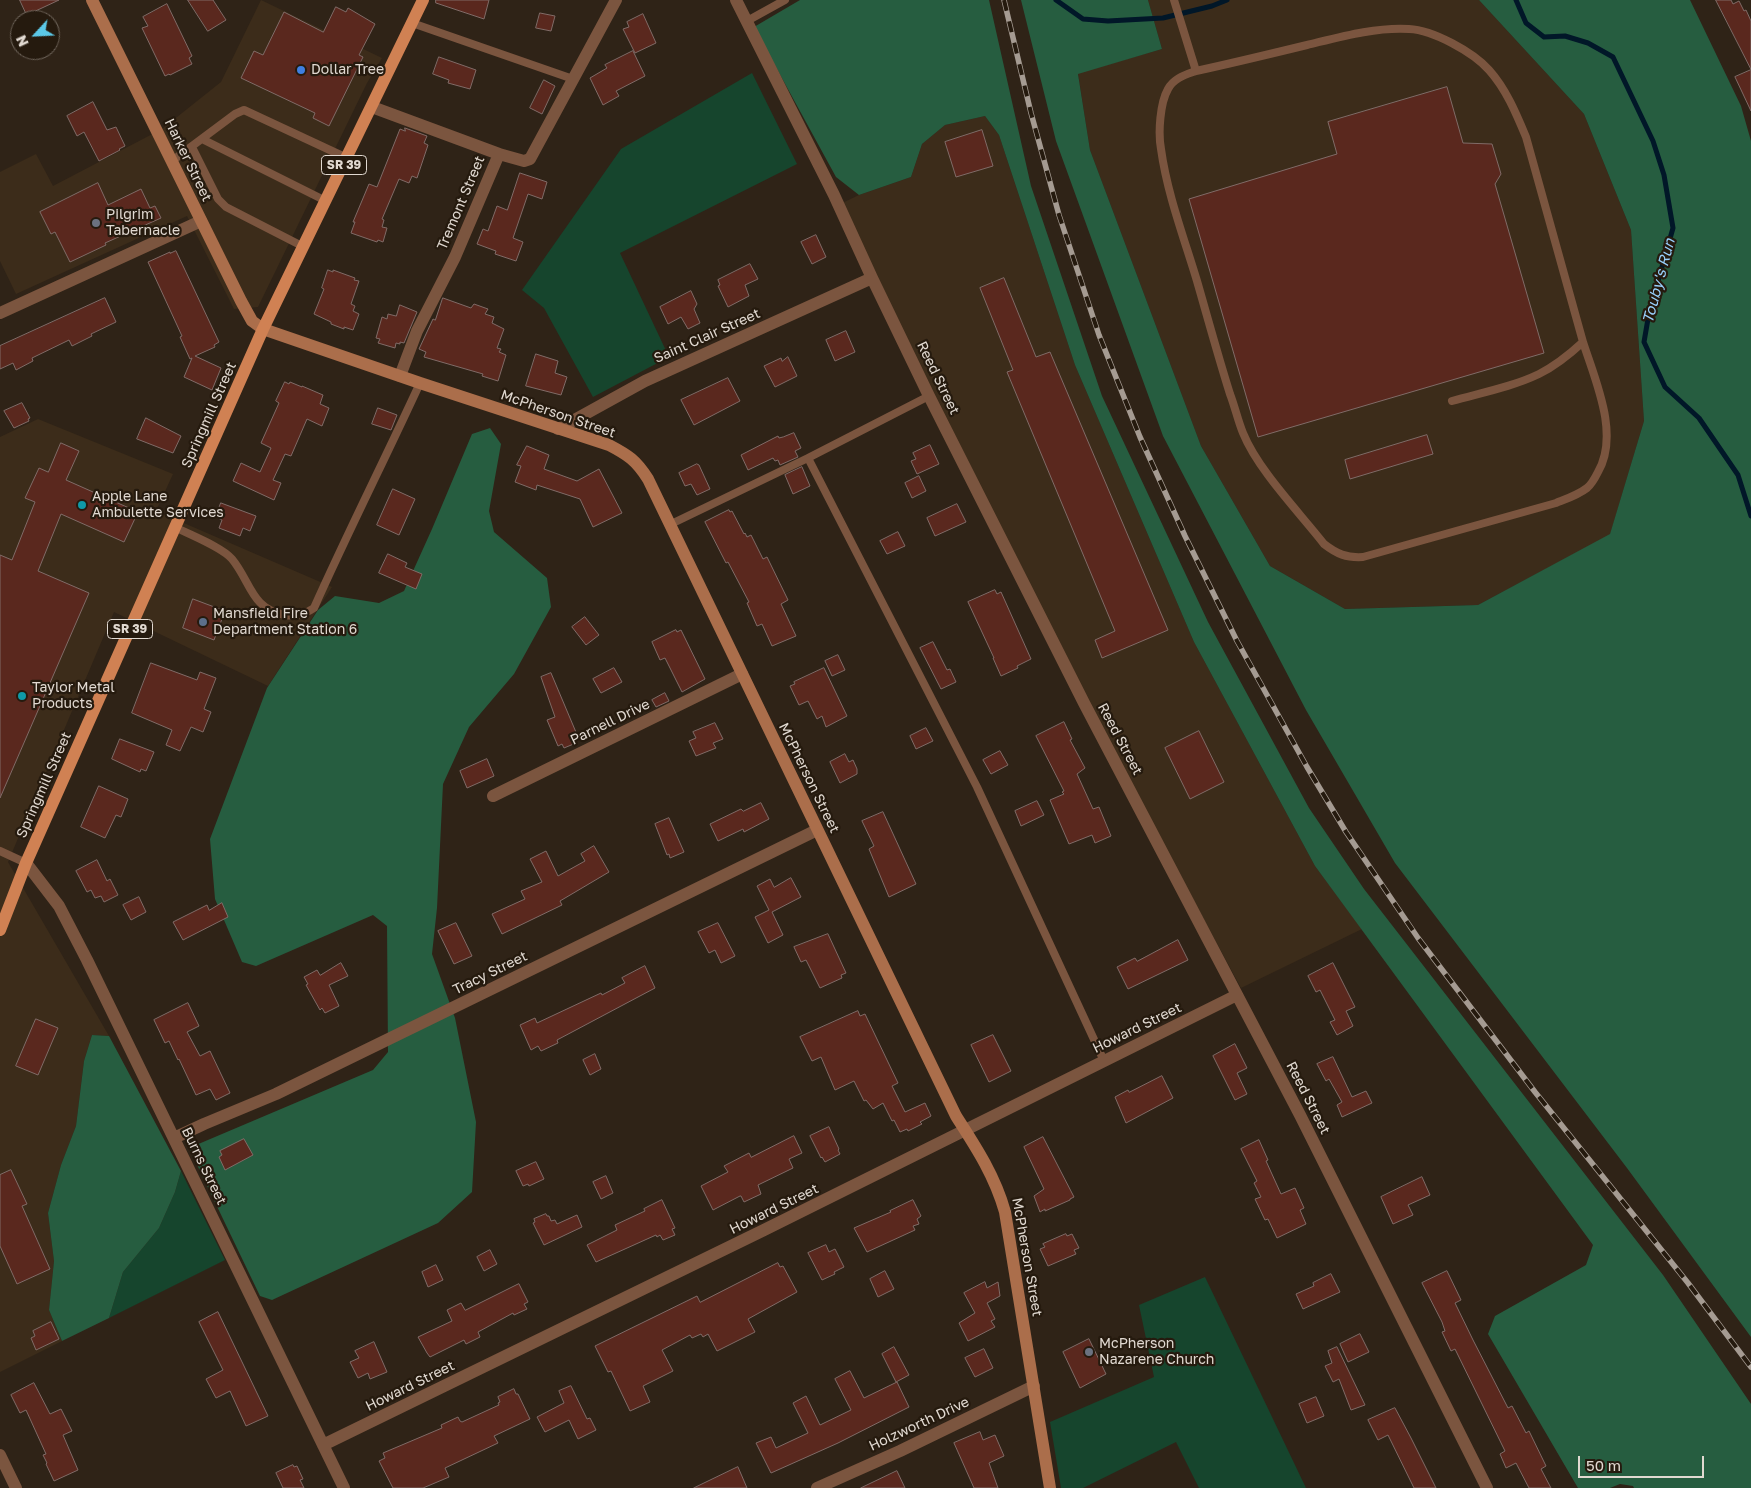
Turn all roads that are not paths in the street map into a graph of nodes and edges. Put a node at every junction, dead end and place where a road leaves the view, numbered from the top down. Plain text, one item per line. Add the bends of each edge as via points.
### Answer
1 (92, 0) edge
2 (423, 0) edge
3 (616, 0) edge
4 (736, 0) edge
5 (785, 0) edge
6 (1174, 0) edge
7 (747, 21) junction
8 (412, 23) junction
9 (1196, 71) junction
10 (573, 79) junction
11 (372, 107) junction
12 (202, 139) junction
13 (192, 147) junction
14 (499, 154) junction
15 (347, 158) junction
16 (172, 161) junction
17 (326, 202) junction
18 (201, 221) junction
19 (304, 247) junction
20 (872, 278) junction
21 (0, 313) edge
22 (263, 329) junction
23 (1583, 342) junction
24 (400, 376) junction
25 (420, 383) junction
26 (929, 396) junction
27 (1452, 400) dead end
28 (558, 429) junction
29 (808, 458) junction
30 (669, 525) junction
31 (175, 527) junction
32 (742, 674) junction
33 (492, 796) dead end
34 (817, 830) junction
35 (0, 851) edge
36 (26, 863) junction
37 (0, 930) edge
38 (1237, 995) junction
39 (1104, 1061) junction
40 (966, 1131) junction
41 (174, 1138) junction
42 (1034, 1386) junction
43 (323, 1445) junction
44 (0, 1455) edge
45 (16, 1488) edge
46 (344, 1488) edge
47 (817, 1488) edge
48 (1050, 1488) edge
49 (1487, 1488) edge

1 - 16 street, Harker Street
2 - 8 main road, Springmill Street / SR 39
3 - 10 street, Tremont Street
4 - 7 street, Reed Street
5 - 7 lane
6 - 9 lane
7 - 20 street, Reed Street
8 - 10 lane
8 - 11 main road, Springmill Street / SR 39
9 - 23 lane via 1349,35 1409,28 1423,30 1474,56 1500,85 1526,136
9 - 23 lane via 1174,81 1163,108 1160,148 1171,194 1243,434 1270,477 1333,551 1350,558 1363,557 1556,503 1588,488 1602,466 1607,440 1606,420
10 - 14 street, Tremont Street via 530,159 524,161
11 - 14 street
11 - 15 main road, Springmill Street / SR 39
12 - 13 lane
12 - 15 lane via 244,110
12 - 17 lane
13 - 16 lane
13 - 19 lane via 218,199 226,207
14 - 24 street, Tremont Street via 455,257 417,331
15 - 17 main road, Springmill Street / SR 39
16 - 18 street, Harker Street
17 - 19 main road, Springmill Street / SR 39
18 - 21 street
18 - 22 street, Harker Street via 252,321
19 - 22 main road, Springmill Street / SR 39
20 - 26 street, Reed Street
20 - 28 street, Saint Clair Street via 645,381
22 - 24 street, McPherson Street
22 - 31 main road, Springmill Street / SR 39
23 - 27 lane via 1539,374
24 - 25 street, McPherson Street
25 - 28 street, McPherson Street
25 - 31 lane via 314,608 306,614 292,616 270,611 258,601 232,559
26 - 29 lane
26 - 38 street, Reed Street
28 - 30 street, McPherson Street via 609,445 639,465
29 - 30 lane
29 - 39 lane via 977,787
30 - 32 street, McPherson Street
31 - 36 main road, Springmill Street / SR 39
32 - 33 street, Parnell Drive
32 - 34 street, McPherson Street
34 - 40 street, McPherson Street
34 - 41 street, Tracy Street via 276,1094
35 - 36 lane
36 - 37 main road, Springmill Street / SR 39
36 - 41 street, Burns Street via 59,906
38 - 39 street, Howard Street
38 - 49 street, Reed Street
39 - 40 street, Howard Street
40 - 42 street, McPherson Street via 980,1151 1005,1212
40 - 43 street, Howard Street
41 - 43 street, Burns Street
42 - 47 street, Holzworth Drive
42 - 48 street, McPherson Street
43 - 46 street, Burns Street
44 - 45 street

